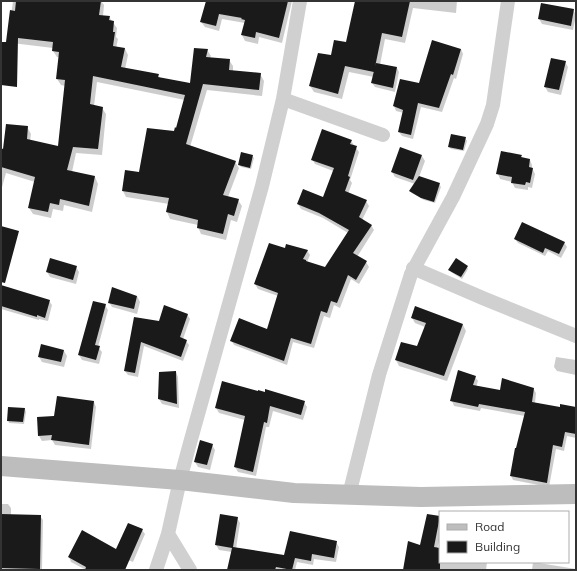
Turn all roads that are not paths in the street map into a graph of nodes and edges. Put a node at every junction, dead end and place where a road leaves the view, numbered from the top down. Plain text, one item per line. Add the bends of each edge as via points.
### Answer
1 (300, 1) edge
2 (508, 1) edge
3 (283, 99) junction
4 (384, 135) dead end
5 (414, 268) junction
6 (576, 336) edge
7 (1, 466) edge
8 (180, 480) junction
9 (576, 494) edge
10 (349, 495) junction
11 (168, 534) junction
12 (156, 570) edge
13 (190, 570) edge

1 - 3 street
2 - 5 street via 493,105 487,124 453,198
3 - 4 street
3 - 8 street via 256,210
5 - 6 street
5 - 10 street via 379,375
7 - 8 street
8 - 10 street via 294,493
8 - 11 street
9 - 10 street via 421,497
11 - 12 street
11 - 13 street

